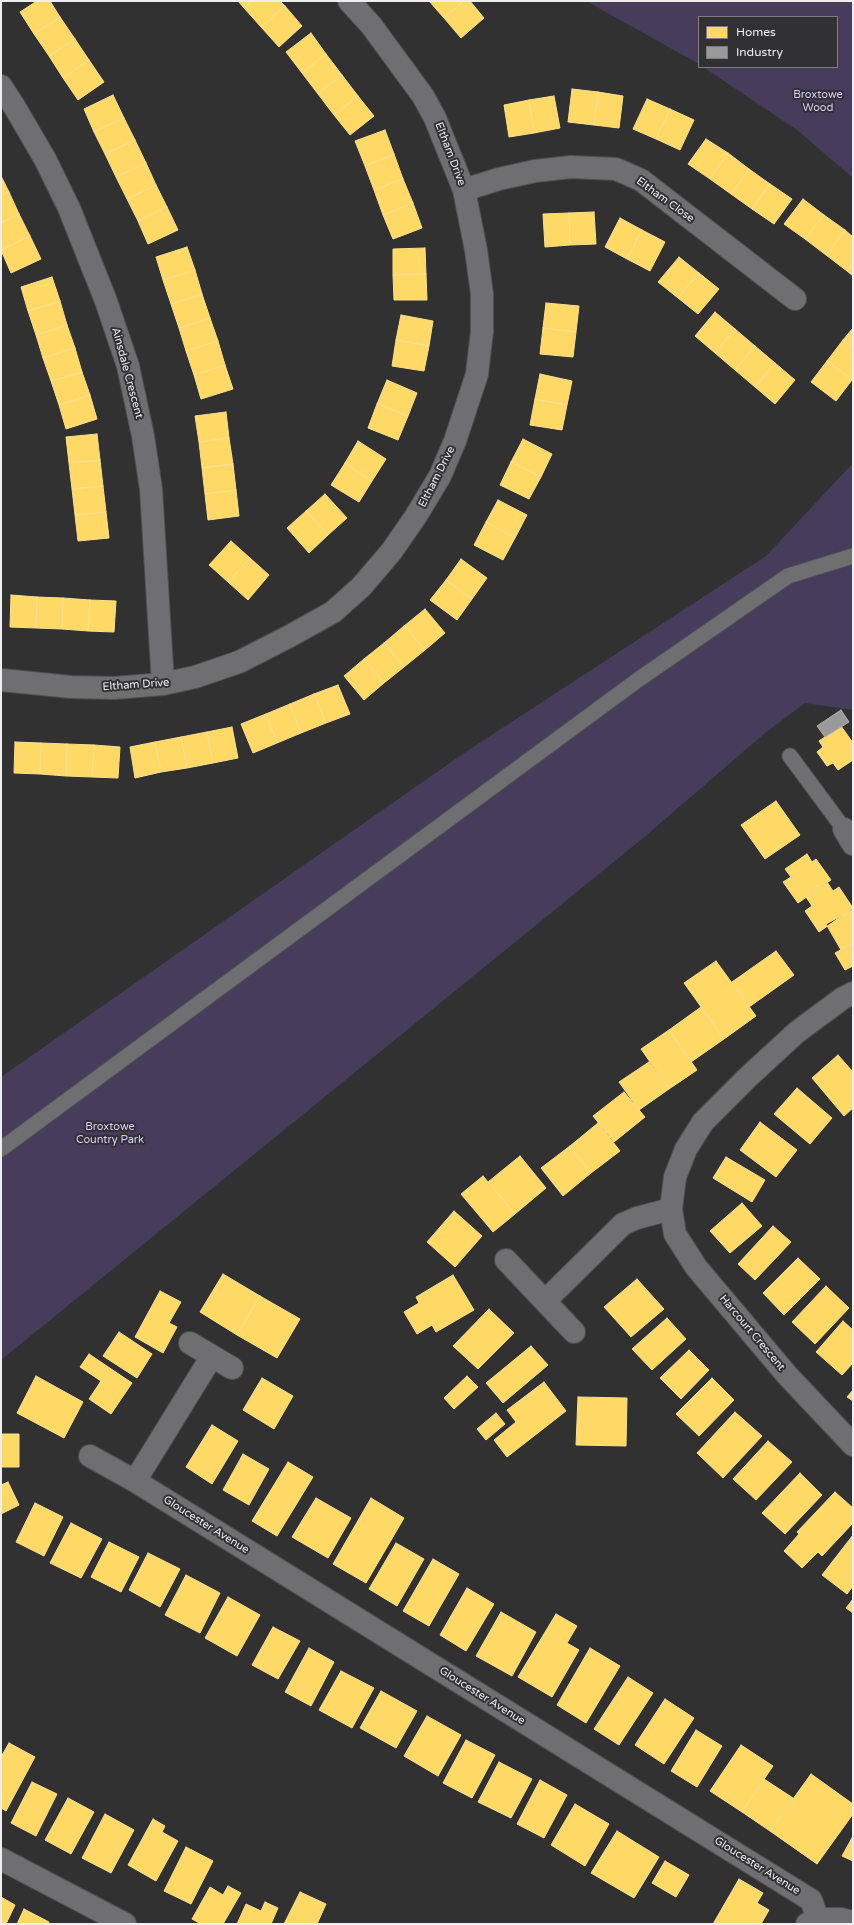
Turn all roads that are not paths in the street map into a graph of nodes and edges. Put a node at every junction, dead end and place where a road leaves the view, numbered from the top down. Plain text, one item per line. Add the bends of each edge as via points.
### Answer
1 (350, 1) edge
2 (1, 86) edge
3 (464, 190) junction
4 (795, 300) dead end
5 (853, 556) edge
6 (1, 680) edge
7 (164, 684) junction
8 (790, 756) dead end
9 (848, 836) edge
10 (853, 993) edge
11 (1, 1149) edge
12 (671, 1210) junction
13 (506, 1260) dead end
14 (545, 1301) junction
15 (574, 1332) dead end
16 (190, 1343) dead end
17 (212, 1356) junction
18 (232, 1368) dead end
19 (853, 1445) edge
20 (90, 1456) dead end
21 (135, 1481) junction
22 (1, 1859) edge
23 (813, 1921) edge
24 (853, 1922) edge
25 (125, 1924) edge

1 - 3 street, Eltham Drive via 424,96 446,142
2 - 7 street, Ainsdale Crescent via 45,159 69,208 106,301 128,366 151,489
3 - 4 street, Eltham Close via 535,171 571,167 616,169 641,180
3 - 7 street, Eltham Drive via 482,294 482,331 477,374 455,441 440,476 416,516 362,587 332,612 239,662 195,677
5 - 11 lane via 788,576 642,678
6 - 7 street, Eltham Drive via 71,688
8 - 9 lane
10 - 12 street, Harcourt Crescent via 797,1032 703,1122 686,1149 675,1177
12 - 14 street via 643,1216 623,1224
12 - 19 street, Harcourt Crescent via 675,1234 696,1267 787,1375
13 - 14 street
14 - 15 street
16 - 17 street
17 - 18 street
17 - 21 street
20 - 21 street, Gloucester Avenue
21 - 23 street, Gloucester Avenue via 811,1900
22 - 25 street
23 - 24 street via 841,1918

